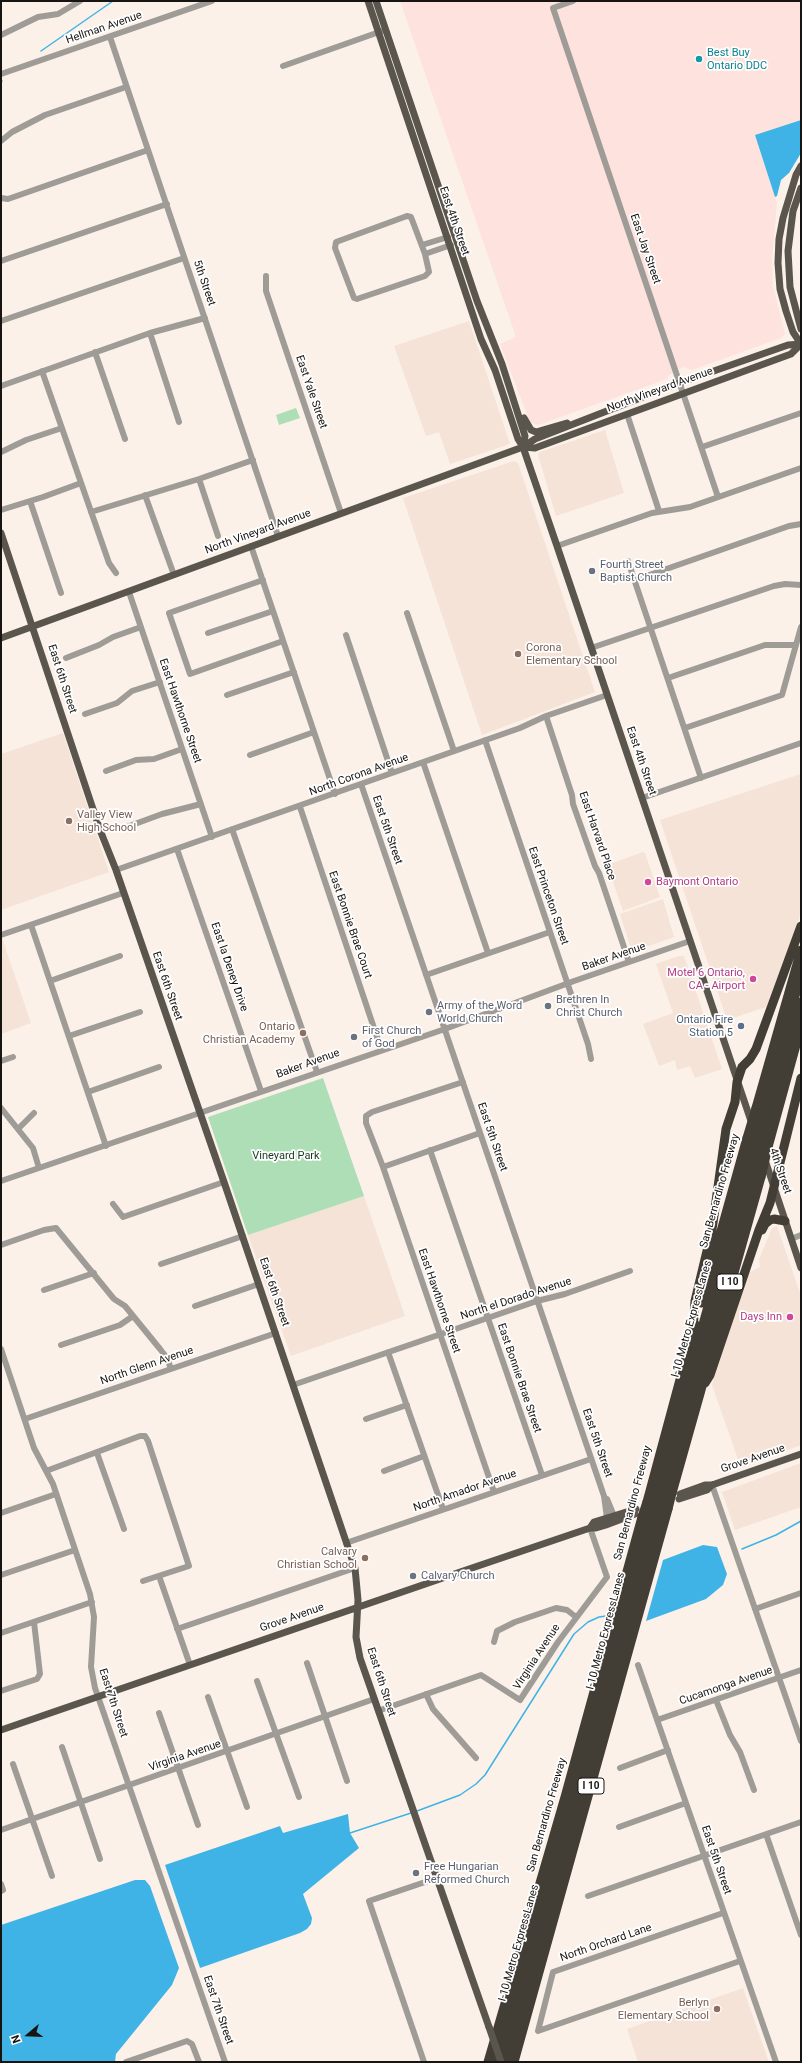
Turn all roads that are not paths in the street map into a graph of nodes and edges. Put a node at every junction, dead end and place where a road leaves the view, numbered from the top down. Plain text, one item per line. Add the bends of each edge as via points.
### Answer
1 (80, 1) edge
2 (212, 1) edge
3 (368, 1) edge
4 (376, 1) edge
5 (573, 1) edge
6 (386, 30) junction
7 (378, 32) junction
8 (1, 34) edge
9 (110, 37) junction
10 (284, 66) dead end
11 (1, 74) edge
12 (126, 87) junction
13 (1, 141) edge
14 (148, 150) junction
15 (801, 166) edge
16 (801, 188) edge
17 (1, 198) edge
18 (167, 204) junction
19 (448, 236) junction
20 (422, 245) junction
21 (450, 245) junction
22 (425, 254) junction
23 (184, 258) junction
24 (1, 261) edge
25 (266, 276) dead end
26 (205, 318) junction
27 (1, 321) edge
28 (801, 329) edge
29 (150, 333) junction
30 (801, 344) edge
31 (96, 352) junction
32 (502, 364) junction
33 (42, 371) junction
34 (680, 383) junction
35 (1, 386) edge
36 (684, 393) junction
37 (625, 404) junction
38 (801, 413) edge
39 (627, 414) junction
40 (179, 422) dead end
41 (575, 424) junction
42 (62, 428) junction
43 (588, 428) junction
44 (125, 439) dead end
45 (702, 446) junction
46 (523, 447) junction
47 (1, 452) edge
48 (253, 460) junction
49 (801, 468) edge
50 (199, 479) junction
51 (81, 483) junction
52 (145, 495) junction
53 (718, 497) junction
54 (30, 501) junction
55 (1, 510) edge
56 (659, 510) junction
57 (91, 512) junction
58 (341, 513) junction
59 (801, 524) edge
60 (1, 533) edge
61 (218, 536) dead end
62 (278, 536) junction
63 (251, 546) junction
64 (557, 546) junction
65 (628, 561) dead end
66 (116, 573) dead end
67 (174, 575) junction
68 (263, 580) junction
69 (635, 580) junction
70 (801, 585) edge
71 (129, 592) junction
72 (61, 593) dead end
73 (273, 611) junction
74 (407, 613) dead end
75 (33, 627) junction
76 (141, 627) junction
77 (801, 627) edge
78 (651, 628) junction
79 (208, 634) dead end
80 (346, 636) dead end
81 (1, 638) edge
82 (283, 641) junction
83 (796, 645) junction
84 (591, 648) junction
85 (66, 658) dead end
86 (294, 672) junction
87 (668, 678) junction
88 (160, 682) junction
89 (227, 695) dead end
90 (607, 695) junction
91 (85, 714) dead end
92 (546, 716) junction
93 (685, 728) junction
94 (314, 732) junction
95 (485, 740) junction
96 (801, 743) edge
97 (182, 749) junction
98 (454, 751) junction
99 (250, 755) dead end
100 (423, 762) junction
101 (106, 771) dead end
102 (392, 773) junction
103 (701, 778) junction
104 (361, 784) junction
105 (335, 794) junction
106 (642, 798) junction
107 (201, 804) junction
108 (300, 807) junction
109 (124, 828) dead end
110 (232, 829) junction
111 (212, 837) junction
112 (177, 849) junction
113 (116, 870) junction
114 (124, 893) junction
115 (31, 925) junction
116 (801, 926) edge
117 (550, 932) junction
118 (1, 935) edge
119 (690, 941) junction
120 (801, 950) edge
121 (488, 954) junction
122 (120, 956) dead end
123 (629, 962) junction
124 (426, 975) junction
125 (801, 975) edge
126 (50, 981) junction
127 (568, 985) junction
128 (801, 1002) edge
129 (140, 1012) dead end
130 (801, 1027) edge
131 (445, 1029) junction
132 (69, 1036) junction
133 (381, 1049) junction
134 (13, 1057) dead end
135 (591, 1059) dead end
136 (1, 1061) edge
137 (159, 1067) dead end
138 (317, 1072) junction
139 (801, 1078) edge
140 (463, 1082) junction
141 (737, 1082) junction
142 (88, 1092) junction
143 (261, 1092) junction
144 (2, 1111) edge
145 (34, 1113) dead end
146 (199, 1113) junction
147 (18, 1129) junction
148 (480, 1133) junction
149 (106, 1146) junction
150 (430, 1150) junction
151 (382, 1167) junction
152 (39, 1168) junction
153 (1, 1181) edge
154 (224, 1182) junction
155 (774, 1186) junction
156 (113, 1204) dead end
157 (785, 1221) junction
158 (801, 1235) edge
159 (243, 1236) junction
160 (791, 1239) junction
161 (756, 1242) junction
162 (1, 1245) edge
163 (160, 1264) dead end
164 (801, 1268) edge
165 (630, 1271) dead end
166 (94, 1273) junction
167 (259, 1284) junction
168 (44, 1290) dead end
169 (537, 1301) junction
170 (195, 1306) dead end
171 (133, 1316) junction
172 (488, 1318) junction
173 (693, 1330) junction
174 (276, 1332) junction
175 (440, 1335) junction
176 (62, 1345) dead end
177 (1, 1349) edge
178 (388, 1352) junction
179 (171, 1369) junction
180 (293, 1385) junction
181 (700, 1389) junction
182 (407, 1405) junction
183 (366, 1419) dead end
184 (25, 1420) junction
185 (97, 1453) junction
186 (801, 1454) edge
187 (424, 1456) junction
188 (591, 1459) junction
189 (384, 1471) dead end
190 (46, 1472) junction
191 (542, 1476) junction
192 (712, 1485) junction
193 (494, 1492) junction
194 (56, 1494) junction
195 (677, 1495) junction
196 (655, 1499) junction
197 (443, 1510) junction
198 (1, 1512) edge
199 (648, 1513) junction
200 (611, 1517) junction
201 (590, 1528) junction
202 (124, 1529) dead end
203 (346, 1543) junction
204 (75, 1550) junction
205 (355, 1568) junction
206 (1, 1575) edge
207 (159, 1576) junction
208 (143, 1580) dead end
209 (801, 1593) edge
210 (92, 1602) junction
211 (358, 1607) junction
212 (755, 1609) junction
213 (576, 1617) junction
214 (34, 1622) junction
215 (177, 1629) junction
216 (1, 1633) edge
217 (494, 1642) dead end
218 (307, 1662) dead end
219 (190, 1665) junction
220 (638, 1665) dead end
221 (801, 1670) edge
222 (779, 1678) junction
223 (257, 1681) dead end
224 (1, 1691) edge
225 (426, 1694) junction
226 (98, 1697) junction
227 (208, 1697) dead end
228 (374, 1699) junction
229 (716, 1700) junction
230 (378, 1710) junction
231 (159, 1713) dead end
232 (325, 1716) junction
233 (657, 1720) junction
234 (1, 1730) edge
235 (276, 1733) junction
236 (589, 1739) junction
237 (801, 1741) edge
238 (62, 1747) dead end
239 (668, 1750) junction
240 (228, 1752) junction
241 (476, 1758) dead end
242 (13, 1764) dead end
243 (620, 1768) dead end
244 (178, 1769) junction
245 (347, 1781) dead end
246 (130, 1786) junction
247 (754, 1790) dead end
248 (565, 1797) junction
249 (299, 1798) dead end
250 (81, 1803) junction
251 (686, 1804) junction
252 (247, 1807) dead end
253 (33, 1820) junction
254 (801, 1822) edge
255 (198, 1825) dead end
256 (619, 1827) dead end
257 (1, 1830) edge
258 (766, 1834) junction
259 (566, 1850) junction
260 (704, 1855) junction
261 (100, 1859) dead end
262 (52, 1876) dead end
263 (437, 1878) junction
264 (588, 1896) dead end
265 (723, 1913) junction
266 (553, 1925) junction
267 (801, 1935) edge
268 (740, 1961) junction
269 (126, 2062) edge
270 (199, 2062) edge
271 (225, 2062) edge
272 (424, 2062) edge
273 (488, 2062) edge
274 (497, 2062) edge
275 (501, 2062) edge
276 (505, 2062) edge
277 (514, 2062) edge
278 (776, 2062) edge

1 - 8 street via 58,14 38,17
2 - 9 street, Hellman Avenue
3 - 7 main road, East 4th Street
4 - 6 main road, East 4th Street
5 - 34 street, East Jay Street via 553,8
6 - 7 street
6 - 32 main road, East 4th Street via 474,294
7 - 10 street
7 - 19 main road, East 4th Street
9 - 11 street, Hellman Avenue
9 - 12 street, 5th Street
12 - 13 street via 45,115 12,132
12 - 14 street, 5th Street
14 - 17 street via 8,199
14 - 18 street, 5th Street
15 - 30 main road via 783,218 778,255 783,300 792,332
16 - 28 main road via 793,212 788,251 790,287
18 - 23 street, 5th Street
18 - 24 street
19 - 20 street
19 - 21 main road, East 4th Street
20 - 22 street
20 - 22 street via 410,216 338,240 335,248 352,296 357,298 428,275 430,270
21 - 22 street
21 - 46 main road, East 4th Street via 487,354
23 - 26 street, 5th Street
23 - 27 street
25 - 58 street, East Yale Street via 266,291
26 - 29 street
26 - 48 street, 5th Street
29 - 31 street
29 - 40 street
30 - 34 main road, North Vineyard Avenue via 788,345
30 - 36 main road, North Vineyard Avenue via 791,354
31 - 33 street
31 - 44 street
32 - 41 main road via 508,371 526,424 531,430 536,432 567,423
32 - 46 main road, East 4th Street via 526,436
33 - 35 street
33 - 42 street
34 - 36 street, East Jay Street
34 - 37 main road, North Vineyard Avenue
36 - 39 main road, North Vineyard Avenue
36 - 45 street, East Jay Street
37 - 41 main road, North Vineyard Avenue
37 - 43 main road via 618,411 593,422
38 - 45 street
39 - 43 main road, North Vineyard Avenue
39 - 56 street
41 - 46 main road, North Vineyard Avenue via 535,439
42 - 47 street via 26,440
42 - 51 street
43 - 46 main road, North Vineyard Avenue via 535,448
45 - 53 street, East Jay Street
46 - 58 main road, North Vineyard Avenue
46 - 64 main road, East 4th Street
48 - 50 street
48 - 62 street, 5th Street
49 - 53 street
50 - 52 street
50 - 61 street
51 - 54 street
51 - 57 street
52 - 57 street
52 - 67 street
53 - 56 street via 690,507
54 - 55 street
54 - 72 street
56 - 64 street
57 - 66 street via 109,563
58 - 62 main road, North Vineyard Avenue
59 - 69 street
60 - 75 main road, East 6th Street
62 - 63 main road, North Vineyard Avenue
63 - 67 main road, North Vineyard Avenue
63 - 68 street
64 - 84 main road, East 4th Street
65 - 69 street
67 - 71 main road, North Vineyard Avenue
68 - 73 street
68 - 82 street via 169,613 190,674
69 - 78 street
70 - 78 street via 774,586
71 - 75 main road, North Vineyard Avenue
71 - 76 street, East Hawthorne Street
73 - 79 street
73 - 82 street
74 - 98 street
75 - 81 main road, North Vineyard Avenue
75 - 113 main road, East 6th Street via 100,830
76 - 85 street
76 - 88 street, East Hawthorne Street
77 - 83 street
78 - 84 street
78 - 87 street
80 - 102 street
82 - 86 street
83 - 87 street via 776,644 754,648
83 - 93 street via 782,695
84 - 90 main road, East 4th Street
86 - 89 street
86 - 94 street
87 - 93 street
88 - 91 street via 132,691 117,703
88 - 97 street, East Hawthorne Street
90 - 92 street, North Corona Avenue
90 - 106 main road, East 4th Street
92 - 95 street, North Corona Avenue
92 - 123 street, East Harvard Place
93 - 103 street
94 - 99 street
94 - 105 street
95 - 98 street, North Corona Avenue
95 - 117 street, East Princeton Street
96 - 103 street
97 - 101 street via 154,759 136,760
97 - 107 street, East Hawthorne Street
98 - 100 street, North Corona Avenue
100 - 102 street, North Corona Avenue
100 - 121 street
102 - 104 street, North Corona Avenue
103 - 106 street
104 - 105 street, North Corona Avenue
104 - 124 street, East 5th Street
105 - 108 street, North Corona Avenue
106 - 119 main road, East 4th Street
107 - 109 street
107 - 111 street, East Hawthorne Street
108 - 110 street, North Corona Avenue
108 - 133 street, East Bonnie Brae Court
110 - 111 street, North Corona Avenue
110 - 138 street
111 - 112 street, North Corona Avenue
112 - 113 street, North Corona Avenue
112 - 143 street, East la Deney Drive
113 - 114 main road, East 6th Street
114 - 115 street
114 - 146 main road, East 6th Street
115 - 118 street
115 - 126 street
116 - 141 highway via 756,1049 750,1060 742,1067
117 - 121 street
117 - 127 street, East Princeton Street
119 - 123 street, Baker Avenue
119 - 141 main road, East 4th Street
120 - 173 highway, San Bernardino Freeway / I 10, bridge
121 - 124 street
122 - 126 street
123 - 127 street, Baker Avenue
124 - 131 street, East 5th Street
125 - 196 highway, I-10 Metro ExpressLanes, bridge
126 - 132 street
127 - 131 street, Baker Avenue
127 - 135 street, East Princeton Street
128 - 196 highway, I-10 Metro ExpressLanes, bridge via 756,1164
129 - 132 street
130 - 181 highway, San Bernardino Freeway / I 10, bridge
131 - 133 street, Baker Avenue
131 - 140 street, East 5th Street
132 - 142 street
133 - 138 street, Baker Avenue
134 - 136 street
137 - 142 street
138 - 143 street, Baker Avenue
139 - 155 highway
140 - 148 street, East 5th Street
140 - 151 street, East Hawthorne Street via 366,1116 366,1123
141 - 155 main road, 4th Street
141 - 173 highway via 735,1102 726,1129 712,1230 695,1301
142 - 149 street
143 - 146 street, Baker Avenue
144 - 147 street
145 - 147 street
146 - 149 street, Baker Avenue
146 - 154 main road, East 6th Street
147 - 152 street via 33,1148
148 - 150 street
148 - 169 street, East 5th Street
149 - 152 street, Baker Avenue
150 - 151 street
150 - 172 street, East Bonnie Brae Street
151 - 175 street, East Hawthorne Street
152 - 153 street, Baker Avenue
154 - 156 street via 123,1217
154 - 159 main road, East 6th Street
155 - 157 main road, 4th Street
155 - 161 highway
157 - 160 main road, 4th Street
157 - 161 highway via 774,1219 766,1222
158 - 160 street
159 - 163 street
159 - 167 main road, East 6th Street
160 - 164 main road, 4th Street
161 - 181 highway via 710,1375
162 - 166 street via 56,1228
165 - 169 street, North el Dorado Avenue
166 - 168 street
166 - 171 street via 114,1299
167 - 170 street
167 - 174 main road, East 6th Street
169 - 172 street, North el Dorado Avenue
169 - 188 street, East 5th Street
171 - 176 street via 120,1325
171 - 179 street via 167,1358
172 - 175 street, North el Dorado Avenue
172 - 191 street, East Bonnie Brae Street
173 - 196 highway, San Bernardino Freeway / I 10
174 - 179 street, North Glenn Avenue
174 - 180 main road, East 6th Street
175 - 178 street, North el Dorado Avenue
175 - 193 street, East Hawthorne Street
177 - 184 street, East 7th Street
178 - 180 street, North el Dorado Avenue
178 - 182 street
179 - 184 street, North Glenn Avenue
180 - 203 main road, East 6th Street
181 - 195 highway, San Bernardino Freeway / I 10
182 - 183 street
182 - 187 street
184 - 190 street, East 7th Street via 34,1448
185 - 190 street
185 - 202 street
185 - 207 street via 140,1436 145,1436 148,1441 189,1566
186 - 192 main road, Grove Avenue
187 - 189 street
187 - 197 street
188 - 191 street, North Amador Avenue
188 - 200 street, East 5th Street via 608,1502
190 - 194 street, East 7th Street
191 - 193 street, North Amador Avenue
192 - 195 main road, Grove Avenue via 704,1485
192 - 212 street
193 - 197 street, North Amador Avenue
194 - 198 street
194 - 204 street, East 7th Street
195 - 199 highway, San Bernardino Freeway / I 10, bridge
196 - 199 highway, San Bernardino Freeway / I 10, bridge
196 - 199 highway, I-10 Metro ExpressLanes, bridge
197 - 203 street, North Amador Avenue
199 - 200 main road, Grove Avenue
199 - 201 main road, Grove Avenue
199 - 236 highway, I-10 Metro ExpressLanes
199 - 248 highway, San Bernardino Freeway / I 10
199 - 259 highway, I-10 Metro ExpressLanes
199 - 266 highway, San Bernardino Freeway / I 10
200 - 201 main road, Grove Avenue via 594,1522
201 - 211 main road, Grove Avenue
201 - 213 street, Virginia Avenue via 607,1577
203 - 205 main road, East 6th Street
204 - 206 street
204 - 210 street, East 7th Street
205 - 211 main road, East 6th Street
205 - 215 street
207 - 208 street
207 - 215 street
209 - 212 street
210 - 214 street
210 - 226 street, East 7th Street via 94,1629 90,1668
211 - 219 main road, Grove Avenue
211 - 228 main road, East 6th Street via 357,1645
212 - 222 street
213 - 217 street via 567,1610 556,1608 497,1631
213 - 225 street, Virginia Avenue via 520,1700 481,1675
214 - 216 street
214 - 224 street via 40,1674 38,1679
215 - 219 street
218 - 232 street
219 - 226 main road, Grove Avenue
220 - 233 street, East 5th Street
221 - 222 street, Cucamonga Avenue
222 - 229 street, Cucamonga Avenue
222 - 237 street
223 - 235 street
225 - 230 street, Virginia Avenue
225 - 241 street via 433,1709
226 - 234 main road, Grove Avenue
226 - 246 street, East 7th Street
227 - 240 street
228 - 230 main road, East 6th Street
228 - 232 street, Virginia Avenue
229 - 233 street, Cucamonga Avenue
229 - 247 street
230 - 263 main road, East 6th Street
231 - 244 street
232 - 235 street, Virginia Avenue
232 - 245 street
233 - 239 street, East 5th Street
235 - 240 street, Virginia Avenue
235 - 249 street
236 - 248 highway
236 - 274 highway, I-10 Metro ExpressLanes
238 - 250 street
239 - 243 street
239 - 251 street, East 5th Street
240 - 244 street, Virginia Avenue
240 - 252 street
242 - 253 street
244 - 246 street, Virginia Avenue
244 - 255 street
246 - 250 street, Virginia Avenue
246 - 271 street, East 7th Street
248 - 273 highway, San Bernardino Freeway / I 10
250 - 253 street, Virginia Avenue
250 - 261 street
251 - 256 street
251 - 260 street, East 5th Street
253 - 257 street, Virginia Avenue
253 - 262 street
254 - 258 street
258 - 260 street
258 - 267 street
259 - 266 highway
259 - 276 highway, I-10 Metro ExpressLanes
260 - 264 street
260 - 265 street, East 5th Street
263 - 272 street via 369,1901
263 - 275 main road, East 6th Street, bridge
265 - 268 street, East 5th Street
265 - 268 street, North Orchard Lane via 553,1972 538,2031
266 - 277 highway, San Bernardino Freeway / I 10
268 - 278 street, East 5th Street
269 - 270 street via 187,2041 192,2044

